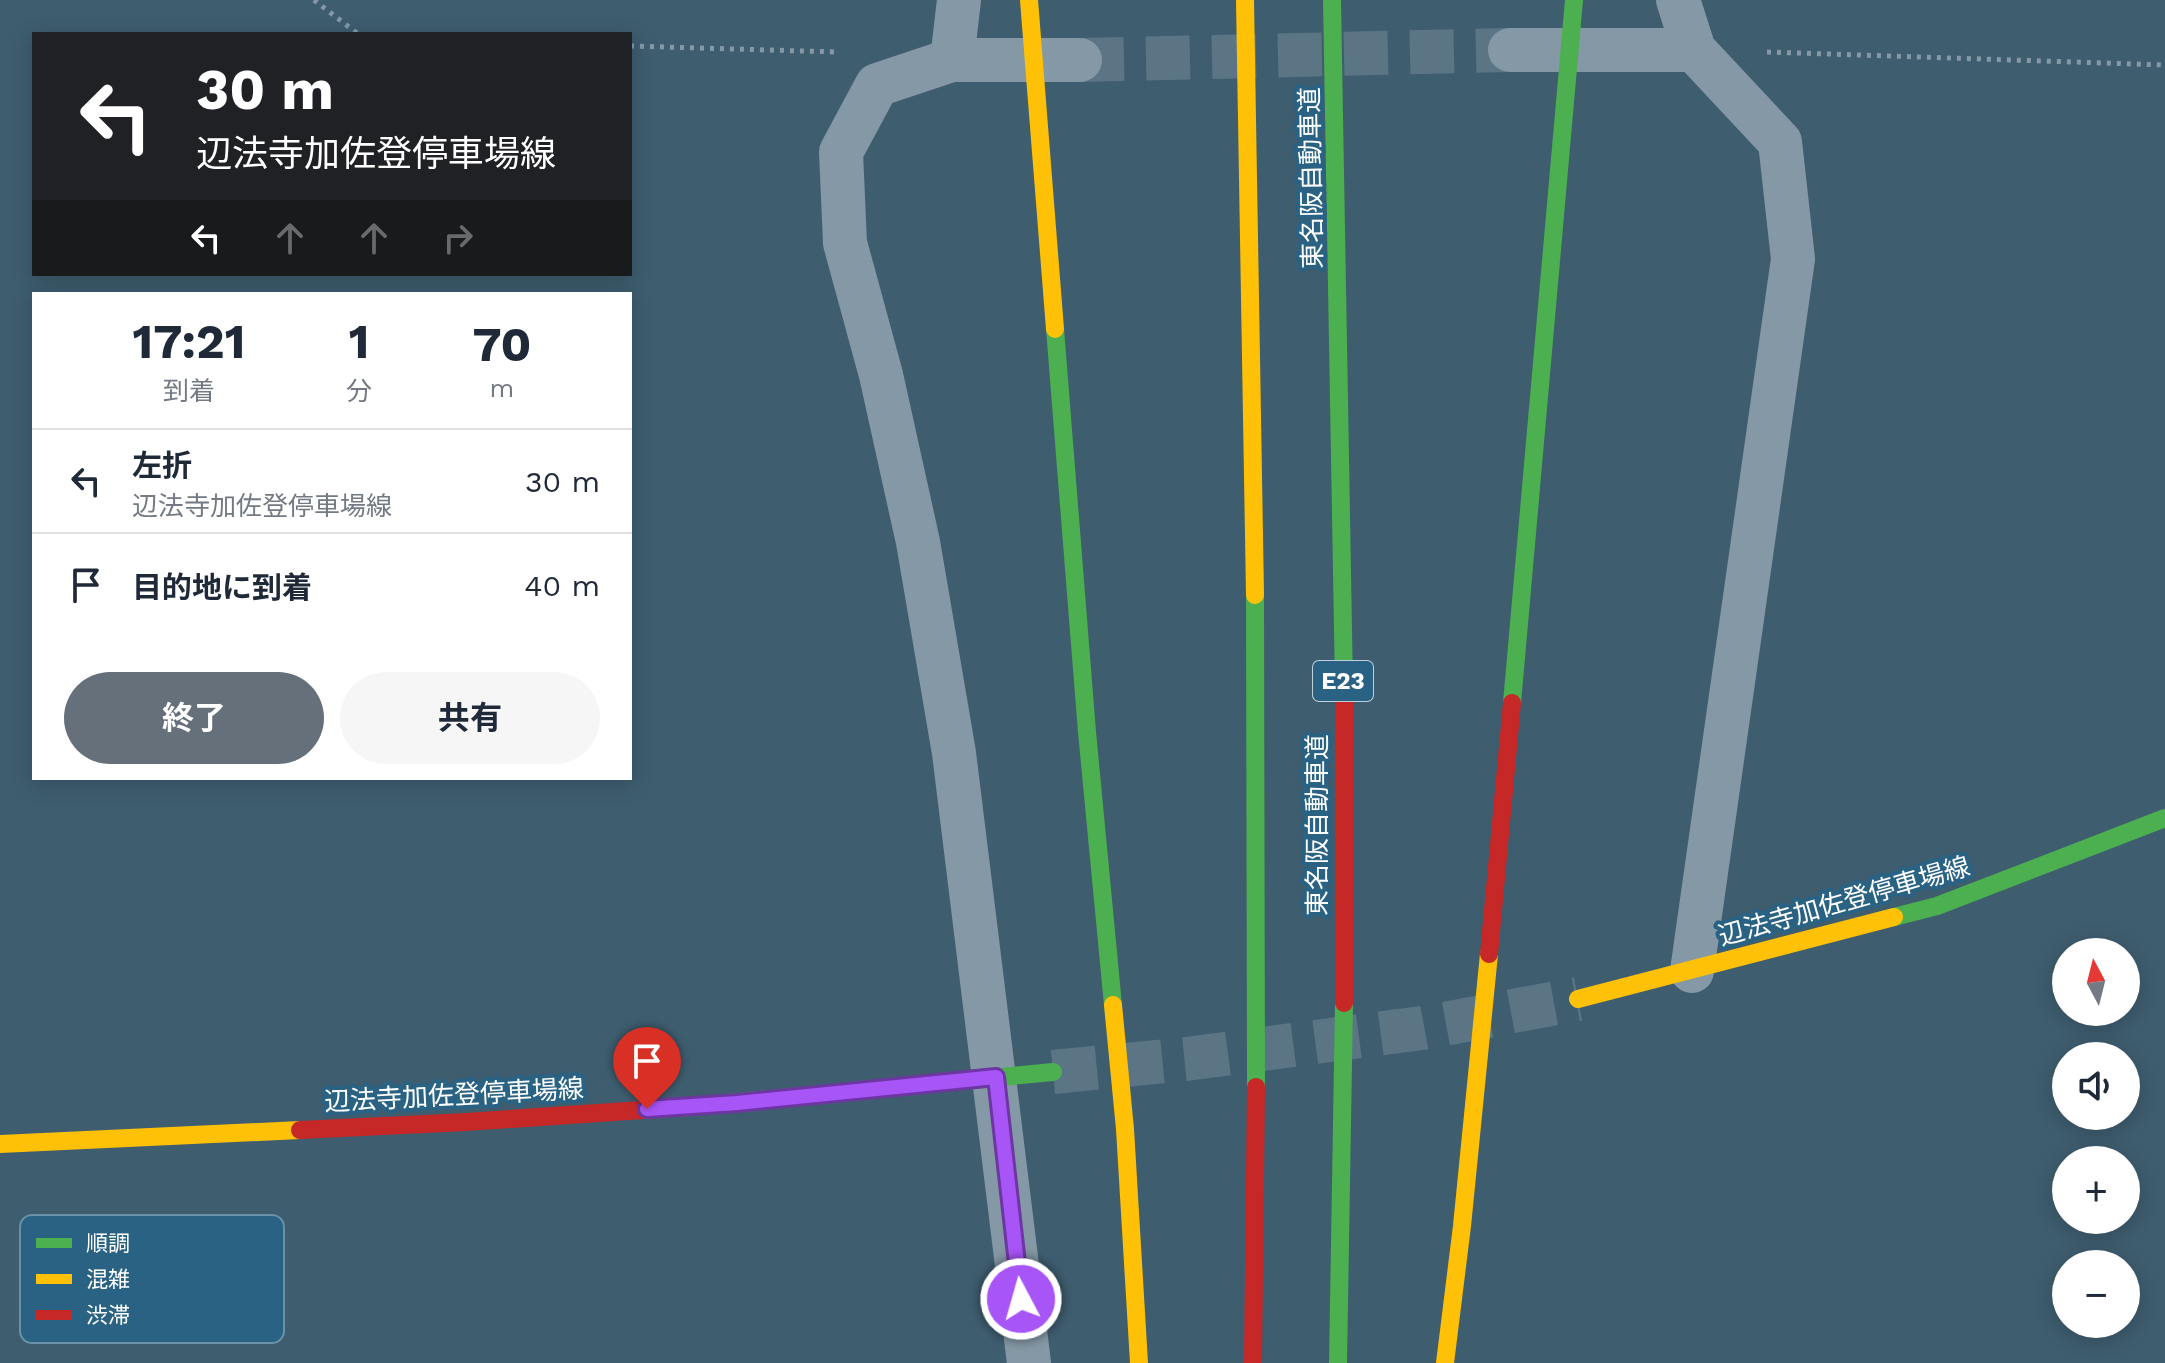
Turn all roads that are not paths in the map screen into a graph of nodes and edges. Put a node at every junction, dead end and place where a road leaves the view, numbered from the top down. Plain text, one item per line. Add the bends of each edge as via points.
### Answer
1 (959, 0) edge
2 (1029, 0) edge
3 (1245, 0) edge
4 (1332, 0) edge
5 (1574, 0) edge
6 (1678, 0) edge
7 (1510, 50) tunnel mouth
8 (1694, 50) junction
9 (952, 60) junction
10 (1080, 60) tunnel mouth
11 (2165, 818) edge
12 (1692, 971) junction
13 (1578, 999) tunnel mouth
14 (1053, 1072) tunnel mouth
15 (996, 1077) junction
16 (0, 1144) edge
17 (1029, 1363) edge
18 (1139, 1363) edge
19 (1253, 1363) edge
20 (1338, 1363) edge
21 (1445, 1363) edge

1 - 9 street
2 - 18 main road via 1087,732 1125,1129
3 - 19 main road via 1257,813
4 - 20 main road, 東名阪自動車道 / E23 via 1344,822
5 - 21 main road via 1501,827
6 - 8 street
7 - 8 street
8 - 12 street via 1780,142 1793,259
9 - 10 street
9 - 15 street via 877,85 841,152 845,243 918,542 954,753
11 - 12 main road, 辺法寺加佐登停車場線 via 1937,906
12 - 13 main road, 辺法寺加佐登停車場線
14 - 15 main road, 辺法寺加佐登停車場線
15 - 16 main road, 辺法寺加佐登停車場線 via 482,1121
15 - 17 street

